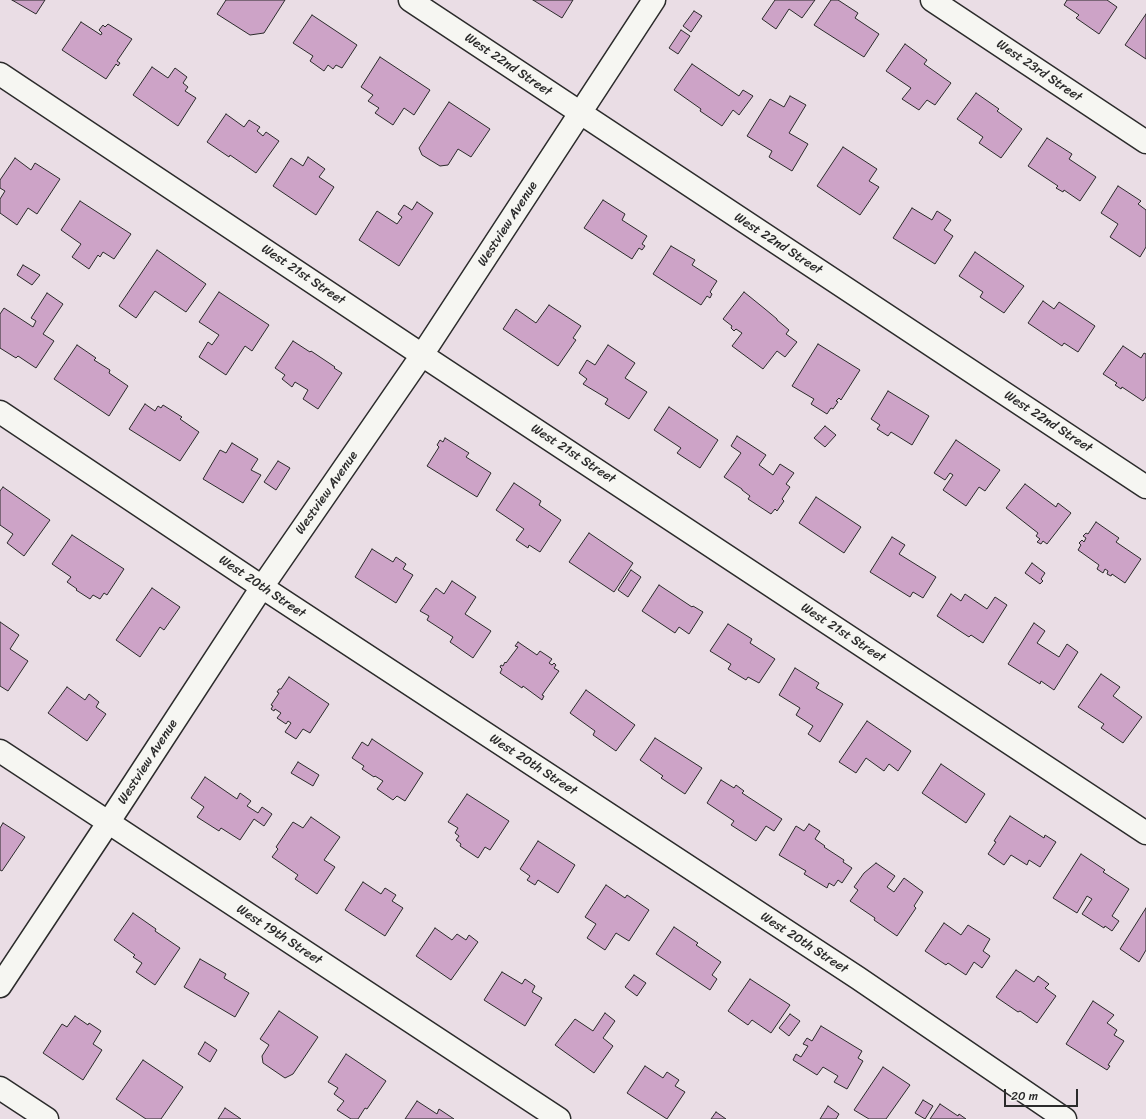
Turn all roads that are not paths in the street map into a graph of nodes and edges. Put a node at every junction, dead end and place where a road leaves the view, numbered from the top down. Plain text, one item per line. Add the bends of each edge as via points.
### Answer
1 (410, 0) edge
2 (654, 0) edge
3 (932, 0) edge
4 (0, 74) edge
5 (580, 113) junction
6 (1146, 142) edge
7 (422, 355) junction
8 (0, 412) edge
9 (1146, 487) edge
10 (262, 587) junction
11 (0, 751) edge
12 (108, 823) junction
13 (1146, 833) edge
14 (0, 986) edge
15 (0, 1088) edge
16 (47, 1119) edge
17 (559, 1119) edge
18 (1065, 1119) edge

1 - 5 street, West 22nd Street
2 - 5 street, Westview Avenue
3 - 6 street, West 23rd Street
4 - 7 street, West 21st Street
5 - 7 street, Westview Avenue
5 - 9 street, West 22nd Street
7 - 10 street, Westview Avenue
7 - 13 street, West 21st Street
8 - 10 street, West 20th Street
10 - 12 street, Westview Avenue
10 - 18 street, West 20th Street via 858,978
11 - 12 street, West 19th Street
12 - 14 street, Westview Avenue
12 - 17 street, West 19th Street
15 - 16 street

